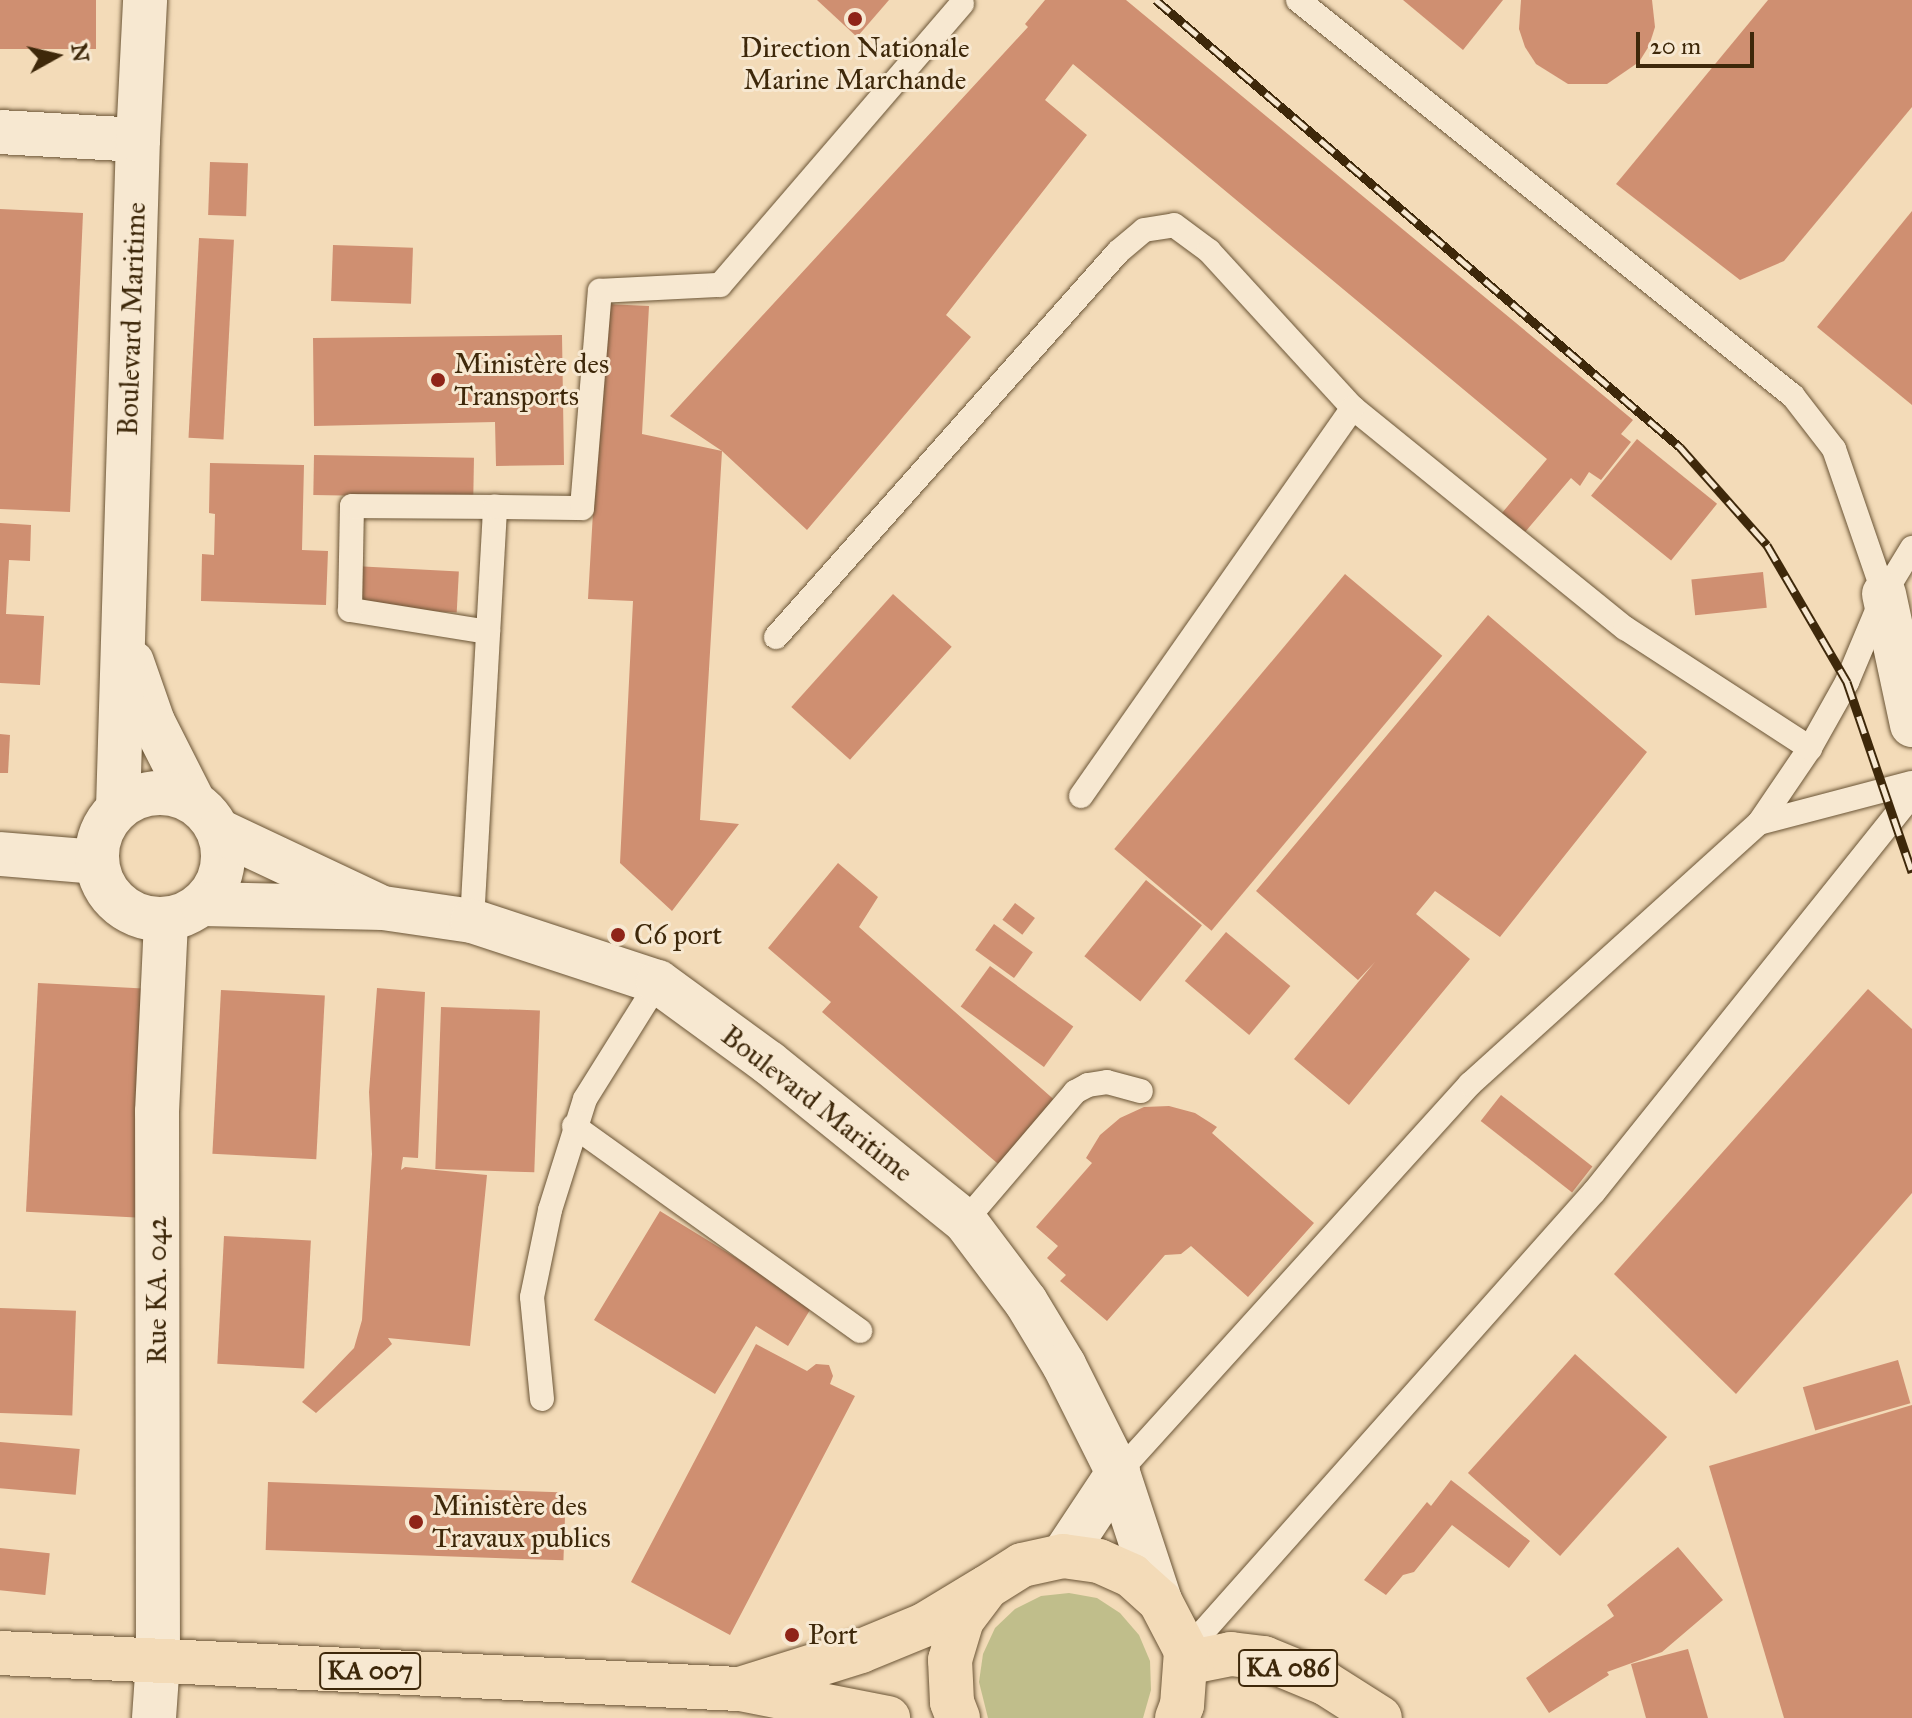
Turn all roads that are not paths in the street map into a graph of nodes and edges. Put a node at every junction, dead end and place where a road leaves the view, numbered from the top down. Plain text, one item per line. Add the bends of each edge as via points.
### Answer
1 (145, 0) edge
2 (1298, 0) edge
3 (962, 4) dead end
4 (0, 132) edge
5 (138, 140) junction
6 (1353, 408) junction
7 (495, 507) junction
8 (1912, 548) edge
9 (1884, 594) junction
10 (488, 632) junction
11 (776, 637) dead end
12 (122, 638) junction
13 (1912, 725) edge
14 (1810, 748) junction
15 (1912, 783) edge
16 (1912, 795) edge
17 (1081, 796) dead end
18 (118, 808) junction
19 (206, 816) junction
20 (1759, 823) junction
21 (0, 854) edge
22 (97, 862) junction
23 (383, 908) junction
24 (184, 912) junction
25 (472, 921) junction
26 (658, 982) junction
27 (1141, 1091) dead end
28 (574, 1126) junction
29 (965, 1221) junction
30 (860, 1331) dead end
31 (542, 1399) dead end
32 (1118, 1473) junction
33 (1063, 1556) junction
34 (987, 1587) junction
35 (1160, 1601) junction
36 (0, 1653) edge
37 (1186, 1657) junction
38 (158, 1661) junction
39 (740, 1689) junction
40 (154, 1718) edge
41 (888, 1718) edge
42 (958, 1718) edge
43 (1177, 1718) edge
44 (1380, 1718) edge

1 - 5 street, Boulevard Maritime
2 - 9 lane via 1793,396 1834,449
3 - 7 lane via 720,285 600,291 582,508
4 - 5 street
5 - 12 street, Boulevard Maritime
6 - 11 lane via 1209,251 1174,225 1144,230 1118,252
6 - 14 lane via 1625,628
6 - 17 lane
7 - 10 lane
7 - 10 lane via 352,506 350,610
8 - 9 lane
9 - 13 street
9 - 14 lane via 1847,682
10 - 25 lane
12 - 18 street, Boulevard Maritime
12 - 19 street, Boulevard Maritime via 153,722
14 - 20 lane
15 - 20 lane
16 - 37 lane via 1594,1192
18 - 19 street via 135,797 175,793
18 - 22 street via 105,823
19 - 23 street, Boulevard Maritime
19 - 24 street via 224,850 223,870 215,889
20 - 32 lane via 1470,1084
21 - 22 street
22 - 24 street via 102,882 120,905 146,919
23 - 24 street, Boulevard Maritime
23 - 25 street, Boulevard Maritime
24 - 38 street, Rue KA. 042 via 157,1112
25 - 26 street, Boulevard Maritime
26 - 28 lane via 585,1099
26 - 29 street, Boulevard Maritime via 769,1063
27 - 29 lane via 1107,1082 1075,1092
28 - 30 lane
28 - 31 lane via 532,1297
29 - 32 street, Boulevard Maritime via 1026,1302
32 - 33 street
32 - 35 street, Boulevard Maritime
33 - 34 main road via 1022,1565
33 - 35 main road via 1099,1561 1132,1576
34 - 39 main road, KA 007 via 861,1651
34 - 42 main road via 962,1620 950,1660
35 - 37 main road
36 - 38 main road, KA 007
37 - 43 main road
37 - 44 main road, KA 086 via 1264,1658 1325,1683
38 - 39 main road, KA 007
38 - 40 street, Rue KA. 042
39 - 41 main road, KA 007

